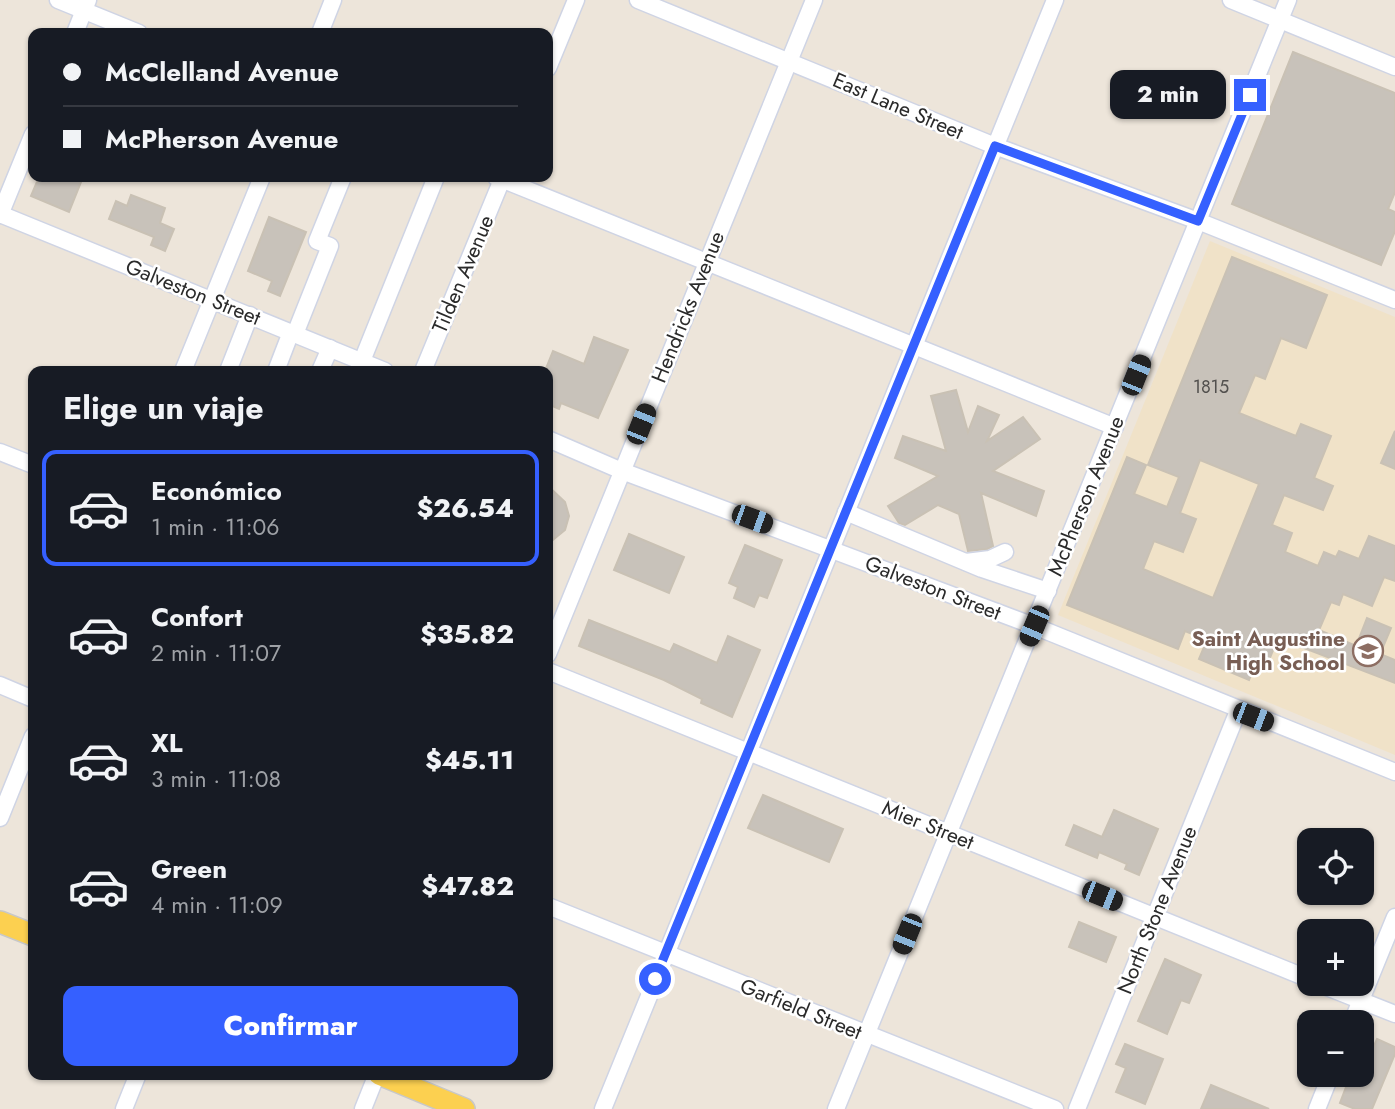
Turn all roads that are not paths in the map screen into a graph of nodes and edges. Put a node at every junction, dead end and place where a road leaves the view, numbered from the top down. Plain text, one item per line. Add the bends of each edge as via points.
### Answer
1 (58, 0) edge
2 (333, 0) edge
3 (576, 0) edge
4 (638, 0) edge
5 (814, 0) edge
6 (1055, 0) edge
7 (1231, 0) edge
8 (1288, 0) edge
9 (86, 6) edge
10 (1280, 20) junction
11 (77, 28) edge
12 (129, 28) edge
13 (322, 28) edge
14 (553, 56) edge
15 (788, 61) junction
16 (1395, 66) edge
17 (28, 146) edge
18 (995, 146) junction
19 (260, 182) edge
20 (341, 182) edge
21 (434, 182) edge
22 (498, 182) edge
23 (510, 182) edge
24 (0, 214) edge
25 (1198, 221) junction
26 (707, 261) junction
27 (212, 299) junction
28 (1395, 300) edge
29 (250, 315) junction
30 (293, 333) junction
31 (912, 345) junction
32 (330, 348) junction
33 (185, 366) edge
34 (230, 366) edge
35 (278, 366) edge
36 (322, 366) edge
37 (366, 366) edge
38 (425, 366) edge
39 (1115, 427) junction
40 (553, 441) edge
41 (0, 452) edge
42 (28, 463) edge
43 (622, 471) junction
44 (845, 512) junction
45 (831, 549) junction
46 (1005, 552) dead end
47 (966, 562) junction
48 (1048, 591) junction
49 (1034, 626) junction
50 (553, 642) edge
51 (553, 673) edge
52 (0, 685) edge
53 (28, 697) edge
54 (1238, 711) junction
55 (28, 748) edge
56 (747, 752) junction
57 (1395, 772) edge
58 (0, 818) edge
59 (948, 833) junction
60 (553, 908) edge
61 (1154, 917) junction
62 (1395, 917) edge
63 (0, 922) edge
64 (28, 933) edge
65 (665, 953) junction
66 (1297, 974) edge
67 (1350, 996) edge
68 (1361, 1000) junction
69 (1357, 1010) edge
70 (1395, 1014) edge
71 (866, 1035) junction
72 (136, 1080) edge
73 (375, 1080) edge
74 (393, 1080) edge
75 (1326, 1087) edge
76 (124, 1109) edge
77 (363, 1109) edge
78 (464, 1109) edge
79 (603, 1109) edge
80 (836, 1109) edge
81 (1055, 1109) edge
82 (1077, 1109) edge
83 (1317, 1109) edge

1 - 9 street
2 - 13 street
3 - 14 street
4 - 15 street, East Lane Street
5 - 15 street, Hendricks Avenue
6 - 18 street
7 - 10 street
8 - 10 street, McPherson Avenue
9 - 11 street
9 - 12 street
10 - 16 street
10 - 25 street, McPherson Avenue
15 - 18 street, East Lane Street
15 - 26 street, Hendricks Avenue
17 - 24 street
18 - 25 street, East Lane Street
18 - 31 street
19 - 27 street
20 - 30 street via 317,241 330,247
21 - 37 street
22 - 38 street, Tilden Avenue
23 - 26 street
24 - 27 street, Galveston Street
25 - 28 street, East Lane Street
25 - 39 street, McPherson Avenue
26 - 31 street
26 - 43 street, Hendricks Avenue
27 - 29 street, Galveston Street
27 - 33 street
29 - 30 street, Galveston Street
29 - 34 street
30 - 32 street, Galveston Street
30 - 35 street
31 - 39 street
31 - 44 street
32 - 36 street
32 - 37 street, Galveston Street
39 - 48 street, McPherson Avenue
40 - 43 street, Galveston Street
41 - 42 street
43 - 45 street, Galveston Street
43 - 50 street, Hendricks Avenue
44 - 45 street
44 - 47 street
45 - 49 street, Galveston Street
45 - 56 street
46 - 47 street
47 - 48 street
48 - 49 street, McPherson Avenue
49 - 54 street, Galveston Street
49 - 59 street, McPherson Avenue
51 - 56 street, Mier Street
52 - 53 street
54 - 57 street, Galveston Street
54 - 61 street, North Stone Avenue
55 - 58 street
56 - 59 street, Mier Street
56 - 65 street
59 - 61 street, Mier Street
59 - 71 street, McPherson Avenue
60 - 65 street, Garfield Street
61 - 66 street, Mier Street
61 - 82 street, North Stone Avenue
62 - 68 street
63 - 64 main road
65 - 71 street, Garfield Street
65 - 79 street
67 - 68 street
68 - 69 street
68 - 70 street
71 - 80 street, McPherson Avenue
71 - 81 street, Garfield Street
72 - 76 street
73 - 77 street
74 - 78 main road
75 - 83 street

